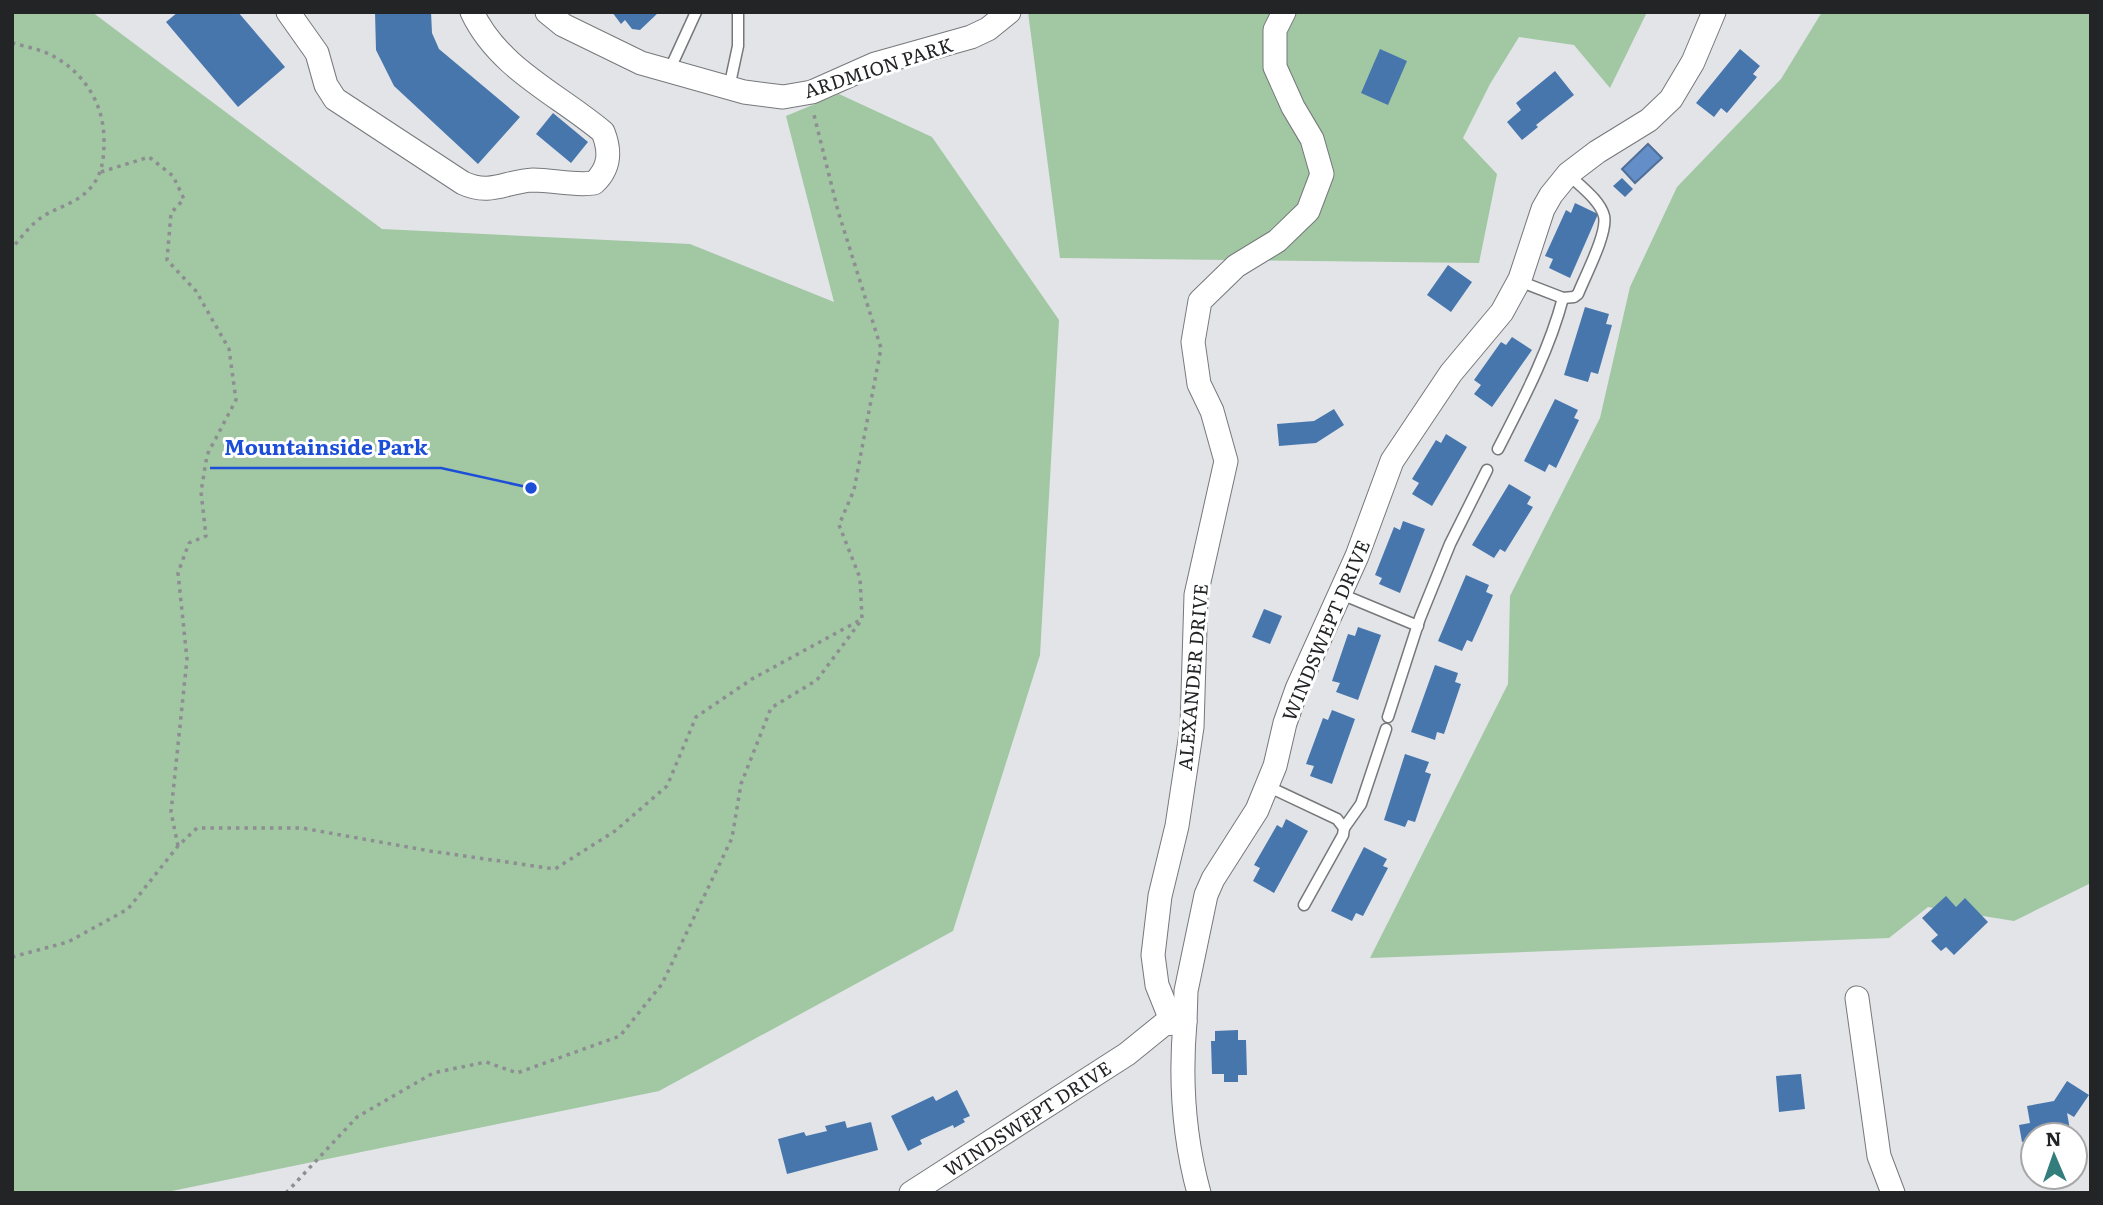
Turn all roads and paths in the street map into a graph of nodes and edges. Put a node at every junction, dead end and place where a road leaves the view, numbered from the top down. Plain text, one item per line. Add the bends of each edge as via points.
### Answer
1 (288, 12) edge
2 (472, 12) edge
3 (547, 12) edge
4 (696, 12) edge
5 (738, 12) edge
6 (1009, 12) edge
7 (1284, 12) edge
8 (1714, 12) edge
9 (12, 43) edge
10 (669, 71) junction
11 (729, 88) junction
12 (812, 92) junction
13 (101, 172) junction
14 (1568, 174) junction
15 (12, 248) edge
16 (1519, 281) junction
17 (1563, 298) junction
18 (1499, 449) dead end
19 (1487, 470) dead end
20 (1341, 594) junction
21 (862, 619) junction
22 (1418, 626) junction
23 (1388, 717) dead end
24 (1386, 729) dead end
25 (1267, 786) junction
26 (1344, 828) junction
27 (178, 846) junction
28 (1304, 905) dead end
29 (12, 957) edge
30 (1857, 998) dead end
31 (1185, 1022) junction
32 (286, 1193) edge
33 (911, 1193) edge
34 (1199, 1193) edge
35 (1893, 1193) edge

1 - 2 street via 317,53 335,99 463,183 480,189 524,180 594,183 609,157 603,132 511,63
3 - 10 street, ARDMION PARK via 611,50
4 - 10 lane
5 - 11 lane via 738,46
6 - 12 street, ARDMION PARK via 971,37 875,64
7 - 31 street, ALEXANDER DRIVE via 1275,30 1275,67 1312,139 1322,174 1308,211 1278,241 1236,266 1200,301 1193,342 1199,384 1226,461 1196,595 1192,727 1154,935 1157,985 1167,1010
8 - 14 street, WINDSWEPT DRIVE via 1671,99 1649,120
9 - 13 path via 48,54 90,88 104,130
10 - 11 street, ARDMION PARK
11 - 12 street, ARDMION PARK via 783,97
12 - 21 path via 813,113 838,211 881,348 853,490 839,525 860,578
13 - 15 path via 74,202 41,217
13 - 27 path via 149,157 173,176 184,199 171,213 167,260 196,291 229,349 236,400 207,455 201,492 206,536 189,543 178,573 187,659 171,812
14 - 16 street, WINDSWEPT DRIVE via 1543,209
14 - 17 lane via 1595,201 1604,221 1578,293
16 - 17 lane
16 - 20 street, WINDSWEPT DRIVE via 1502,312 1451,373 1392,461
17 - 18 lane via 1532,384
19 - 22 lane via 1450,544
20 - 22 lane
20 - 25 street, WINDSWEPT DRIVE via 1297,689
21 - 27 path via 752,679 696,717 667,786 615,831 555,869 302,828 197,828
21 - 32 path via 817,680 771,708 741,784 732,838 662,984 620,1036 517,1073 486,1062 433,1073 357,1117
22 - 23 lane
24 - 26 lane via 1361,804
25 - 26 lane via 1341,821
25 - 31 street, WINDSWEPT DRIVE via 1206,895 1186,991
26 - 28 lane
27 - 29 path via 128,909 68,942
30 - 35 street via 1879,1156
31 - 33 street, WINDSWEPT DRIVE via 1164,1024 1127,1054
31 - 34 street via 1184,1104

